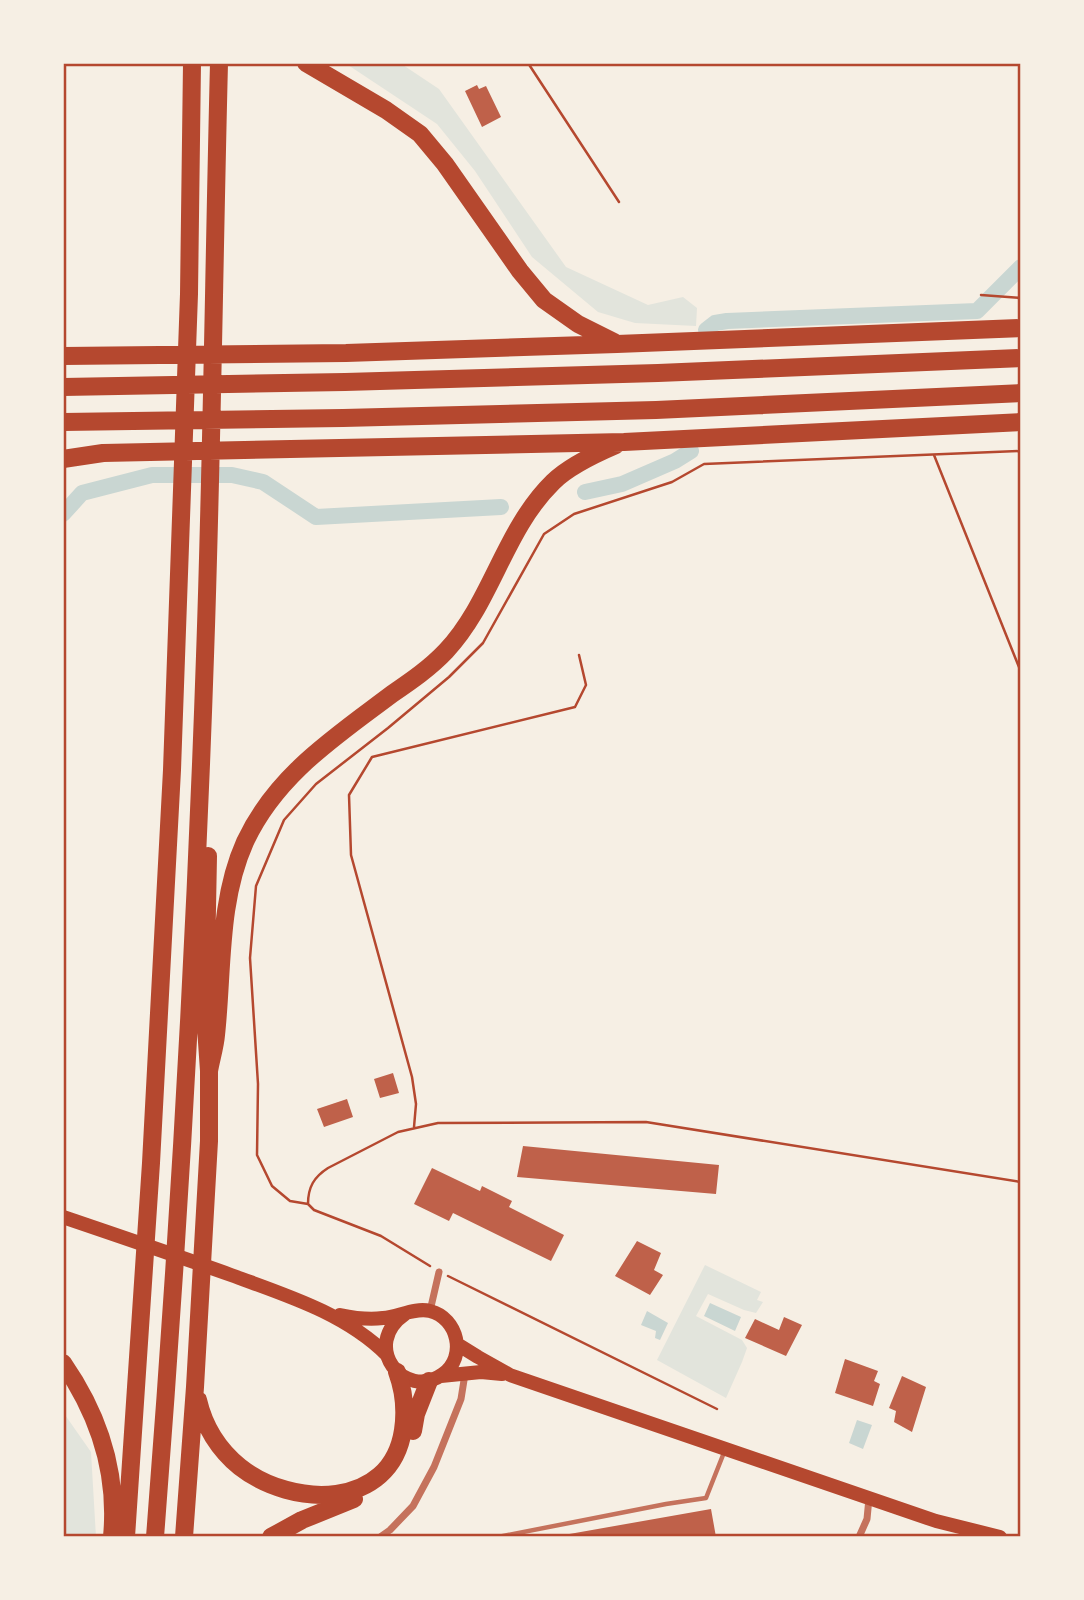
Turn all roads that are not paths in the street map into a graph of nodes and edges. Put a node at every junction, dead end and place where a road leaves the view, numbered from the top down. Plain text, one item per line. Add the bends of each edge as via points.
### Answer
1 (192, 63) edge
2 (219, 63) edge
3 (306, 63) edge
4 (1021, 328) edge
5 (617, 344) junction
6 (63, 356) edge
7 (1021, 358) edge
8 (63, 387) edge
9 (1021, 393) edge
10 (63, 422) edge
11 (1021, 422) edge
12 (624, 442) junction
13 (63, 458) edge
14 (200, 771) junction
15 (209, 1071) junction
16 (67, 1218) edge
17 (439, 1272) road end
18 (430, 1311) junction
19 (328, 1313) junction
20 (405, 1314) junction
21 (457, 1344) junction
22 (387, 1355) junction
23 (63, 1363) edge
24 (397, 1372) junction
25 (465, 1372) junction
26 (510, 1375) junction
27 (435, 1378) junction
28 (195, 1387) junction
29 (725, 1449) junction
30 (869, 1498) junction
31 (112, 1537) edge
32 (126, 1537) edge
33 (155, 1537) edge
34 (184, 1537) edge
35 (271, 1537) edge
36 (380, 1537) edge
37 (498, 1537) edge
38 (859, 1537) edge
39 (1000, 1537) edge

1 - 32 highway via 189,294 172,770
2 - 14 highway
3 - 5 highway via 420,134 544,300
4 - 5 highway
5 - 6 highway
7 - 8 highway via 345,383
9 - 10 highway via 629,411
11 - 12 highway
12 - 13 highway via 103,453
12 - 15 highway via 555,480 536,500 466,626 446,652 319,749 263,810 232,883
14 - 15 highway via 208,859 205,1013
14 - 33 highway via 181,1166
15 - 28 highway
16 - 19 main road
17 - 18 street
18 - 20 main road
18 - 21 main road via 449,1323
19 - 20 main road via 357,1319
19 - 22 main road
20 - 22 main road via 390,1329
21 - 26 main road
21 - 27 main road via 454,1362
22 - 24 main road
23 - 31 highway via 98,1426 106,1452
24 - 27 main road via 417,1381
24 - 28 highway via 405,1419 394,1458 374,1480 331,1495 291,1492 240,1468 208,1428
25 - 26 main road
25 - 27 main road
25 - 36 street via 461,1399 434,1468 412,1506
26 - 29 main road
27 - 35 highway via 416,1413 409,1445 393,1475
28 - 34 highway
29 - 30 main road
29 - 37 lane via 706,1497
30 - 38 street
30 - 39 main road

